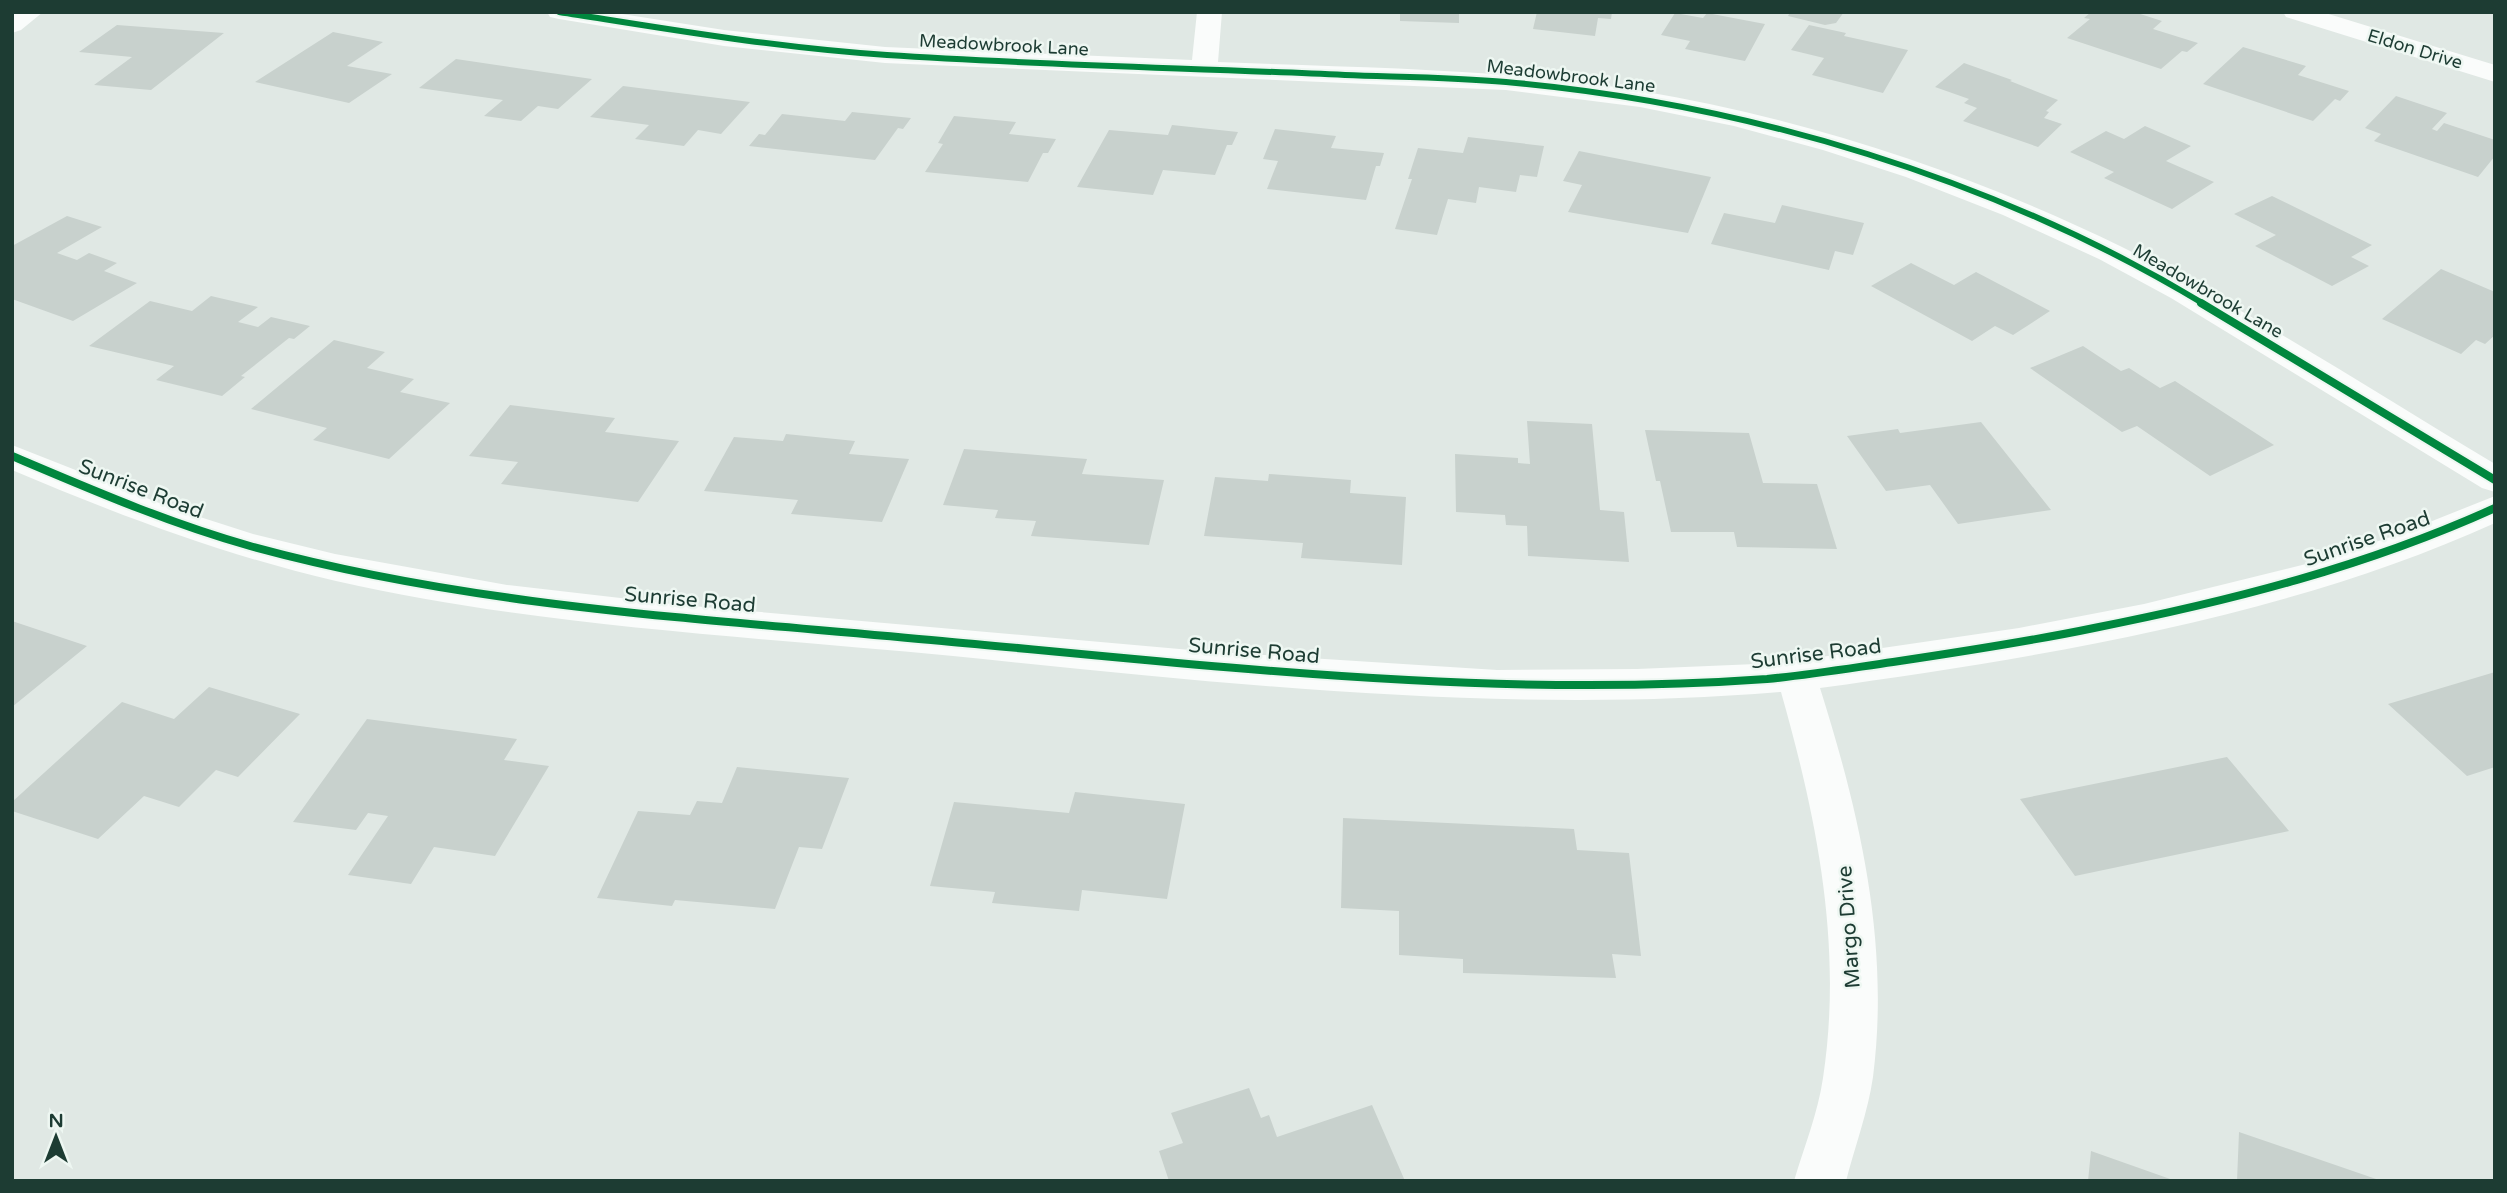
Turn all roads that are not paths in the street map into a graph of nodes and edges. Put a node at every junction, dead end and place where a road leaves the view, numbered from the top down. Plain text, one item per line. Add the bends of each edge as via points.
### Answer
1 (31, 12) edge
2 (559, 12) edge
3 (1210, 12) edge
4 (2295, 12) edge
5 (612, 17) edge
6 (12, 25) edge
7 (1204, 68) junction
8 (2495, 74) edge
9 (12, 456) edge
10 (2495, 480) edge
11 (2495, 508) edge
12 (1796, 676) junction
13 (1820, 1181) edge

1 - 6 street
2 - 5 street, Meadowbrook Lane
3 - 7 street
4 - 8 street, Eldon Drive
5 - 7 street, Meadowbrook Lane via 771,44 885,55
7 - 10 street, Meadowbrook Lane via 1465,79 1582,91 1724,116 1874,157 2013,209 2148,272
9 - 12 street, Sunrise Road via 126,505 242,544 327,566 495,597 1376,680 1561,685
11 - 12 street, Sunrise Road via 2440,534 2340,570 2217,602 1991,648
12 - 13 street, Margo Drive via 1834,804 1848,878 1856,976 1848,1079

